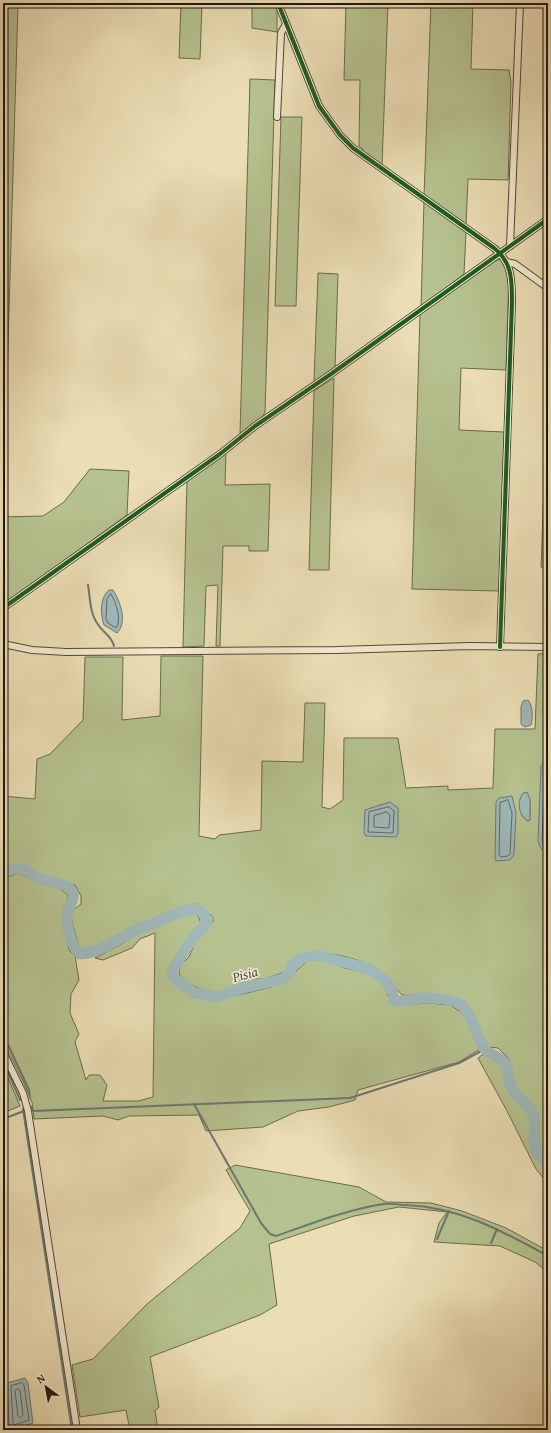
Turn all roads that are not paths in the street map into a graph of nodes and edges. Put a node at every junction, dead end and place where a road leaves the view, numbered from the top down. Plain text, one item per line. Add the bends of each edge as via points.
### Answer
1 (278, 3) edge
2 (520, 3) edge
3 (286, 24) junction
4 (277, 117) dead end
5 (548, 219) edge
6 (510, 246) junction
7 (500, 253) junction
8 (507, 262) junction
9 (548, 288) edge
10 (3, 608) edge
11 (3, 644) edge
12 (500, 647) junction
13 (548, 647) edge
14 (3, 1052) edge
15 (77, 1430) edge

1 - 3 street
2 - 6 street
3 - 4 street via 281,33
3 - 7 street via 319,106 340,135 353,148
5 - 6 street
6 - 7 street
7 - 8 street
7 - 10 street
8 - 9 street via 515,264
8 - 12 street via 512,284 512,309
11 - 12 street via 32,650 66,652
12 - 13 street
14 - 15 street via 23,1093 28,1111

